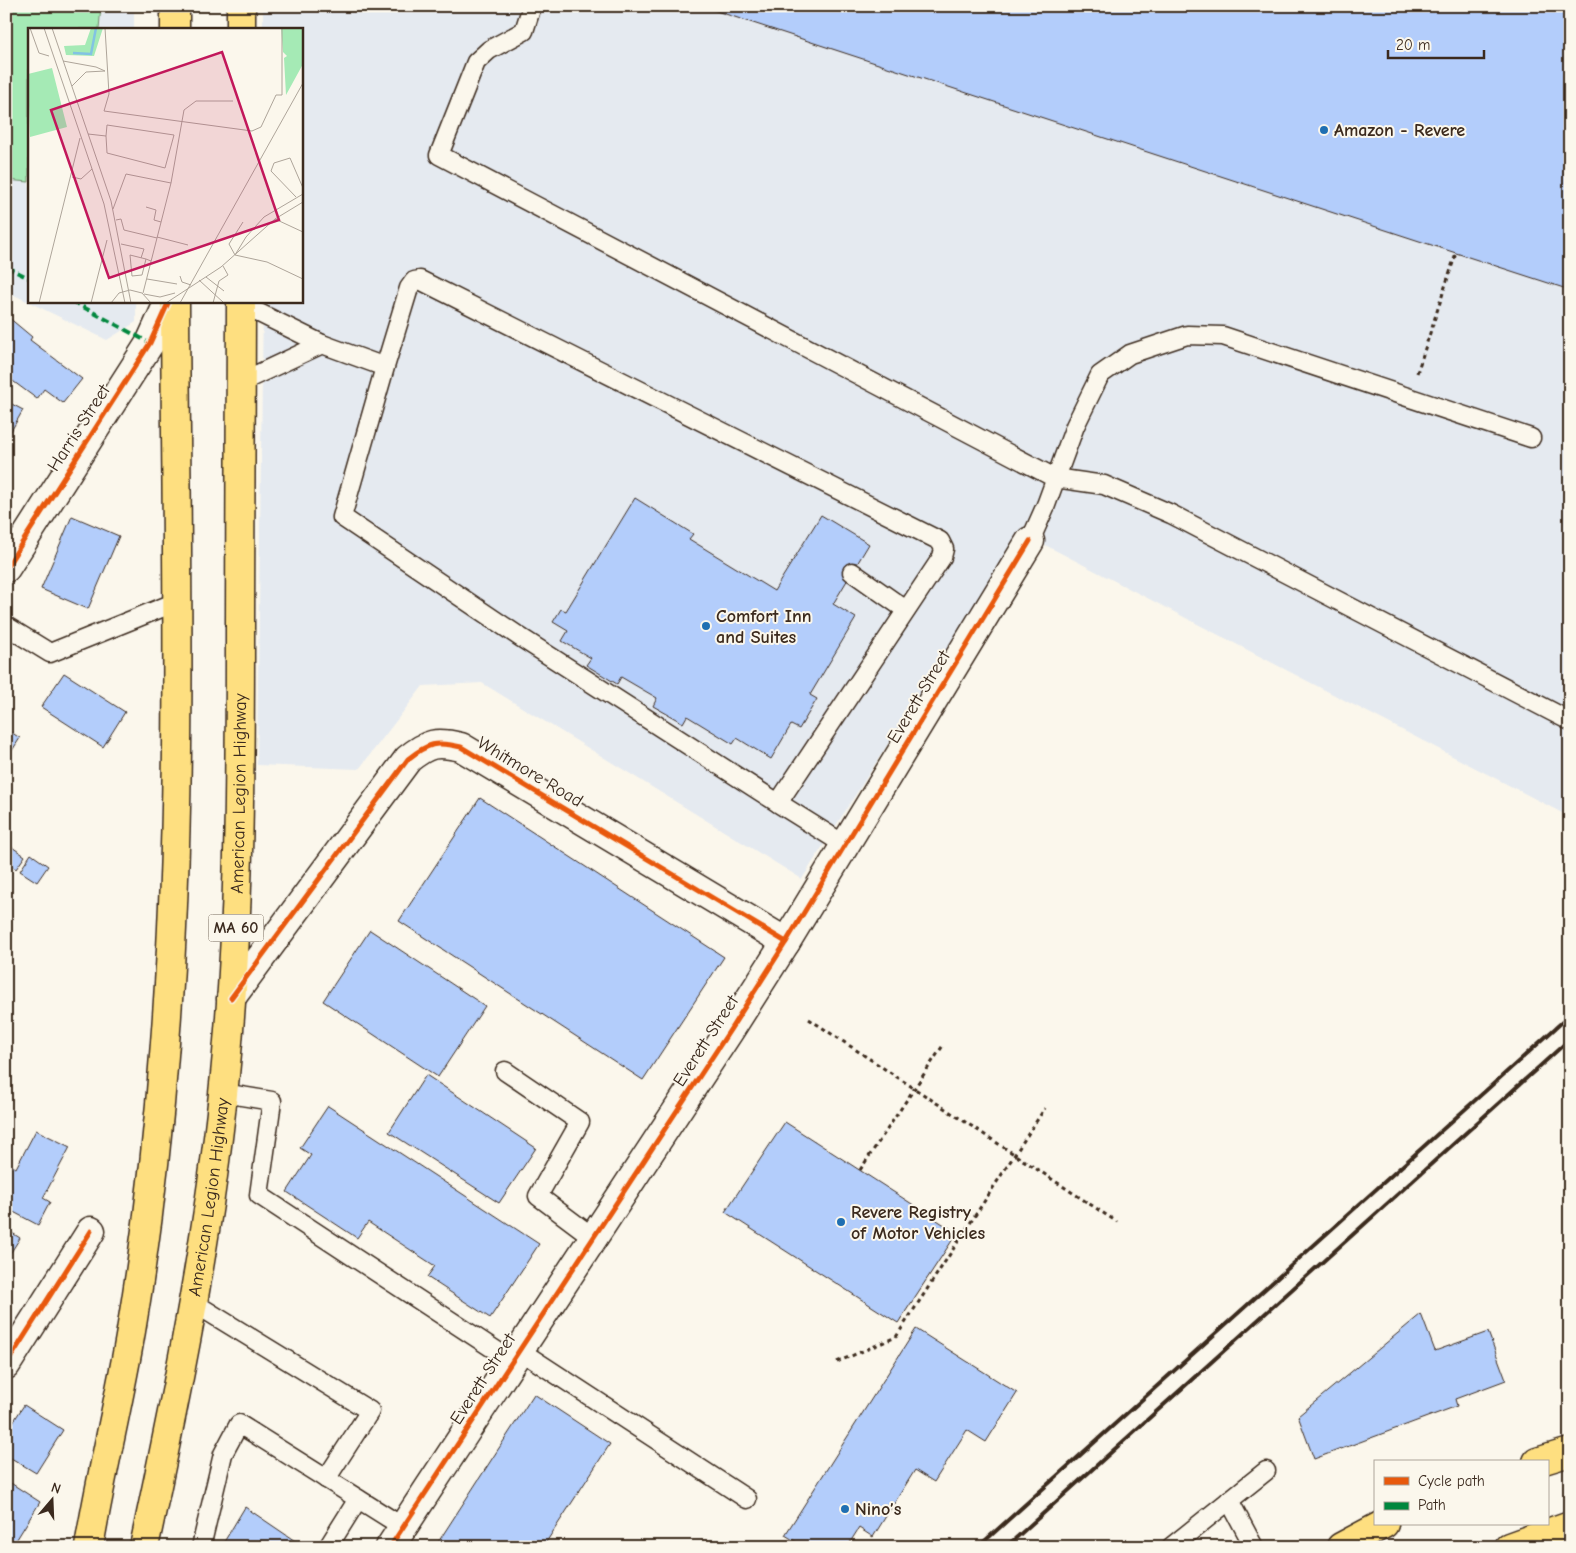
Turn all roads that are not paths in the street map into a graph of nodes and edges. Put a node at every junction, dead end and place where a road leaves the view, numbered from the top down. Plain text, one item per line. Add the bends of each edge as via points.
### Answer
1 (175, 6) edge
2 (241, 6) edge
3 (532, 6) edge
4 (175, 28) edge
5 (241, 28) edge
6 (169, 302) edge
7 (175, 302) edge
8 (241, 302) edge
9 (322, 344) junction
10 (385, 366) junction
11 (241, 382) junction
12 (1531, 438) dead end
13 (1055, 478) junction
14 (1030, 541) joint
15 (6, 568) edge
16 (852, 572) dead end
17 (176, 602) junction
18 (906, 610) junction
19 (6, 626) edge
20 (1570, 721) edge
21 (778, 803) junction
22 (845, 845) junction
23 (786, 942) junction
24 (231, 998) junction
25 (505, 1071) dead end
26 (223, 1092) junction
27 (90, 1232) dead end
28 (594, 1238) junction
29 (194, 1303) junction
30 (516, 1355) junction
31 (6, 1365) edge
32 (1570, 1452) edge
33 (1544, 1460) edge
34 (1266, 1471) dead end
35 (326, 1479) junction
36 (358, 1499) junction
37 (747, 1499) dead end
38 (1229, 1500) junction
39 (97, 1506) junction
40 (1570, 1525) edge
41 (1380, 1526) edge
42 (396, 1537) edge
43 (81, 1547) edge
44 (89, 1547) edge
45 (144, 1547) edge
46 (201, 1547) edge
47 (328, 1547) edge
48 (1171, 1547) edge
49 (1254, 1547) edge
50 (1341, 1547) edge
51 (1509, 1547) edge

1 - 4 highway
2 - 5 highway
3 - 13 lane via 524,30 489,50 476,62 439,156
6 - 15 street, Harris Street via 150,343
7 - 17 highway
8 - 9 lane
8 - 11 highway, American Legion Highway / MA 60
9 - 10 lane
9 - 11 lane
10 - 18 lane via 409,288 414,281 420,280 940,542 944,550 942,557
10 - 21 lane via 342,517 520,637
11 - 24 highway, American Legion Highway / MA 60 via 240,799
12 - 13 lane via 1223,336 1187,335 1130,354 1100,375
13 - 14 lane
13 - 20 lane via 1104,485 1172,514
14 - 22 street, Everett Street
16 - 18 lane
17 - 19 lane via 50,653
17 - 39 highway via 175,871 165,1044 140,1276
18 - 21 lane
21 - 22 lane
22 - 23 street, Everett Street
23 - 24 street, Whitmore Road via 461,747 441,742 423,746 408,759
23 - 28 street, Everett Street
24 - 26 highway, American Legion Highway / MA 60
25 - 28 lane via 580,1122 538,1196
26 - 29 highway, American Legion Highway / MA 60
26 - 30 lane via 272,1101 259,1195
27 - 31 street
28 - 30 street, Everett Street
29 - 35 lane via 370,1411
29 - 45 highway, American Legion Highway / MA 60
30 - 37 lane
30 - 42 street, Everett Street
32 - 33 highway
34 - 38 lane
35 - 36 lane
35 - 46 lane via 239,1424 223,1454
36 - 42 lane
36 - 47 lane
38 - 48 lane
38 - 49 lane
39 - 43 highway
39 - 44 highway
40 - 51 highway
41 - 50 highway

